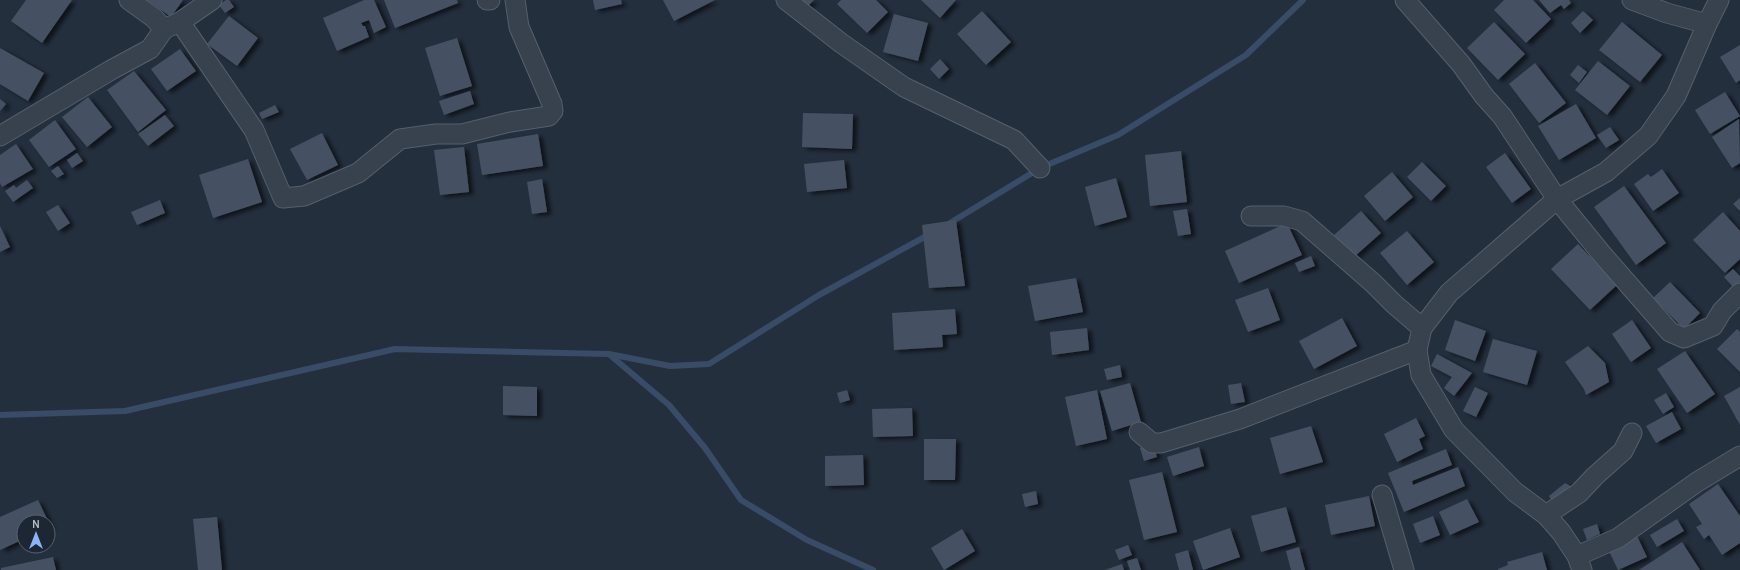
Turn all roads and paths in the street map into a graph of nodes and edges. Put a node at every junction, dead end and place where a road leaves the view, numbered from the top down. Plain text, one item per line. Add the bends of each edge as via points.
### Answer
1 (129, 0) edge
2 (212, 0) edge
3 (515, 0) edge
4 (786, 0) edge
5 (1405, 0) edge
6 (1632, 0) edge
7 (1719, 0) edge
8 (1706, 24) junction
9 (172, 26) junction
10 (0, 136) edge
11 (1040, 168) dead end
12 (1557, 199) junction
13 (1251, 216) dead end
14 (1740, 293) edge
15 (1422, 328) junction
16 (1417, 350) junction
17 (1139, 432) dead end
18 (1632, 433) dead end
19 (1740, 456) edge
20 (1382, 495) dead end
21 (1546, 515) junction
22 (1580, 563) edge
23 (1404, 570) edge

1 - 9 street via 154,18
2 - 9 street
3 - 9 street via 519,27 552,104 550,116 510,122 462,134 436,134 400,139 358,173 304,196 283,198 254,130
4 - 11 street via 904,87 1014,140
5 - 12 street via 1502,116
6 - 8 street
7 - 8 street
8 - 12 street via 1676,96 1648,136 1606,172
9 - 10 street via 150,48
12 - 14 street via 1670,332 1684,338 1713,326 1722,311
12 - 15 street via 1449,293
13 - 15 street via 1284,216 1302,221
15 - 16 street
16 - 17 street via 1240,419 1161,443 1152,443
16 - 21 street via 1421,375 1454,430 1515,492
18 - 21 street via 1623,451 1579,493
19 - 22 street
20 - 23 street
21 - 22 street via 1561,532

